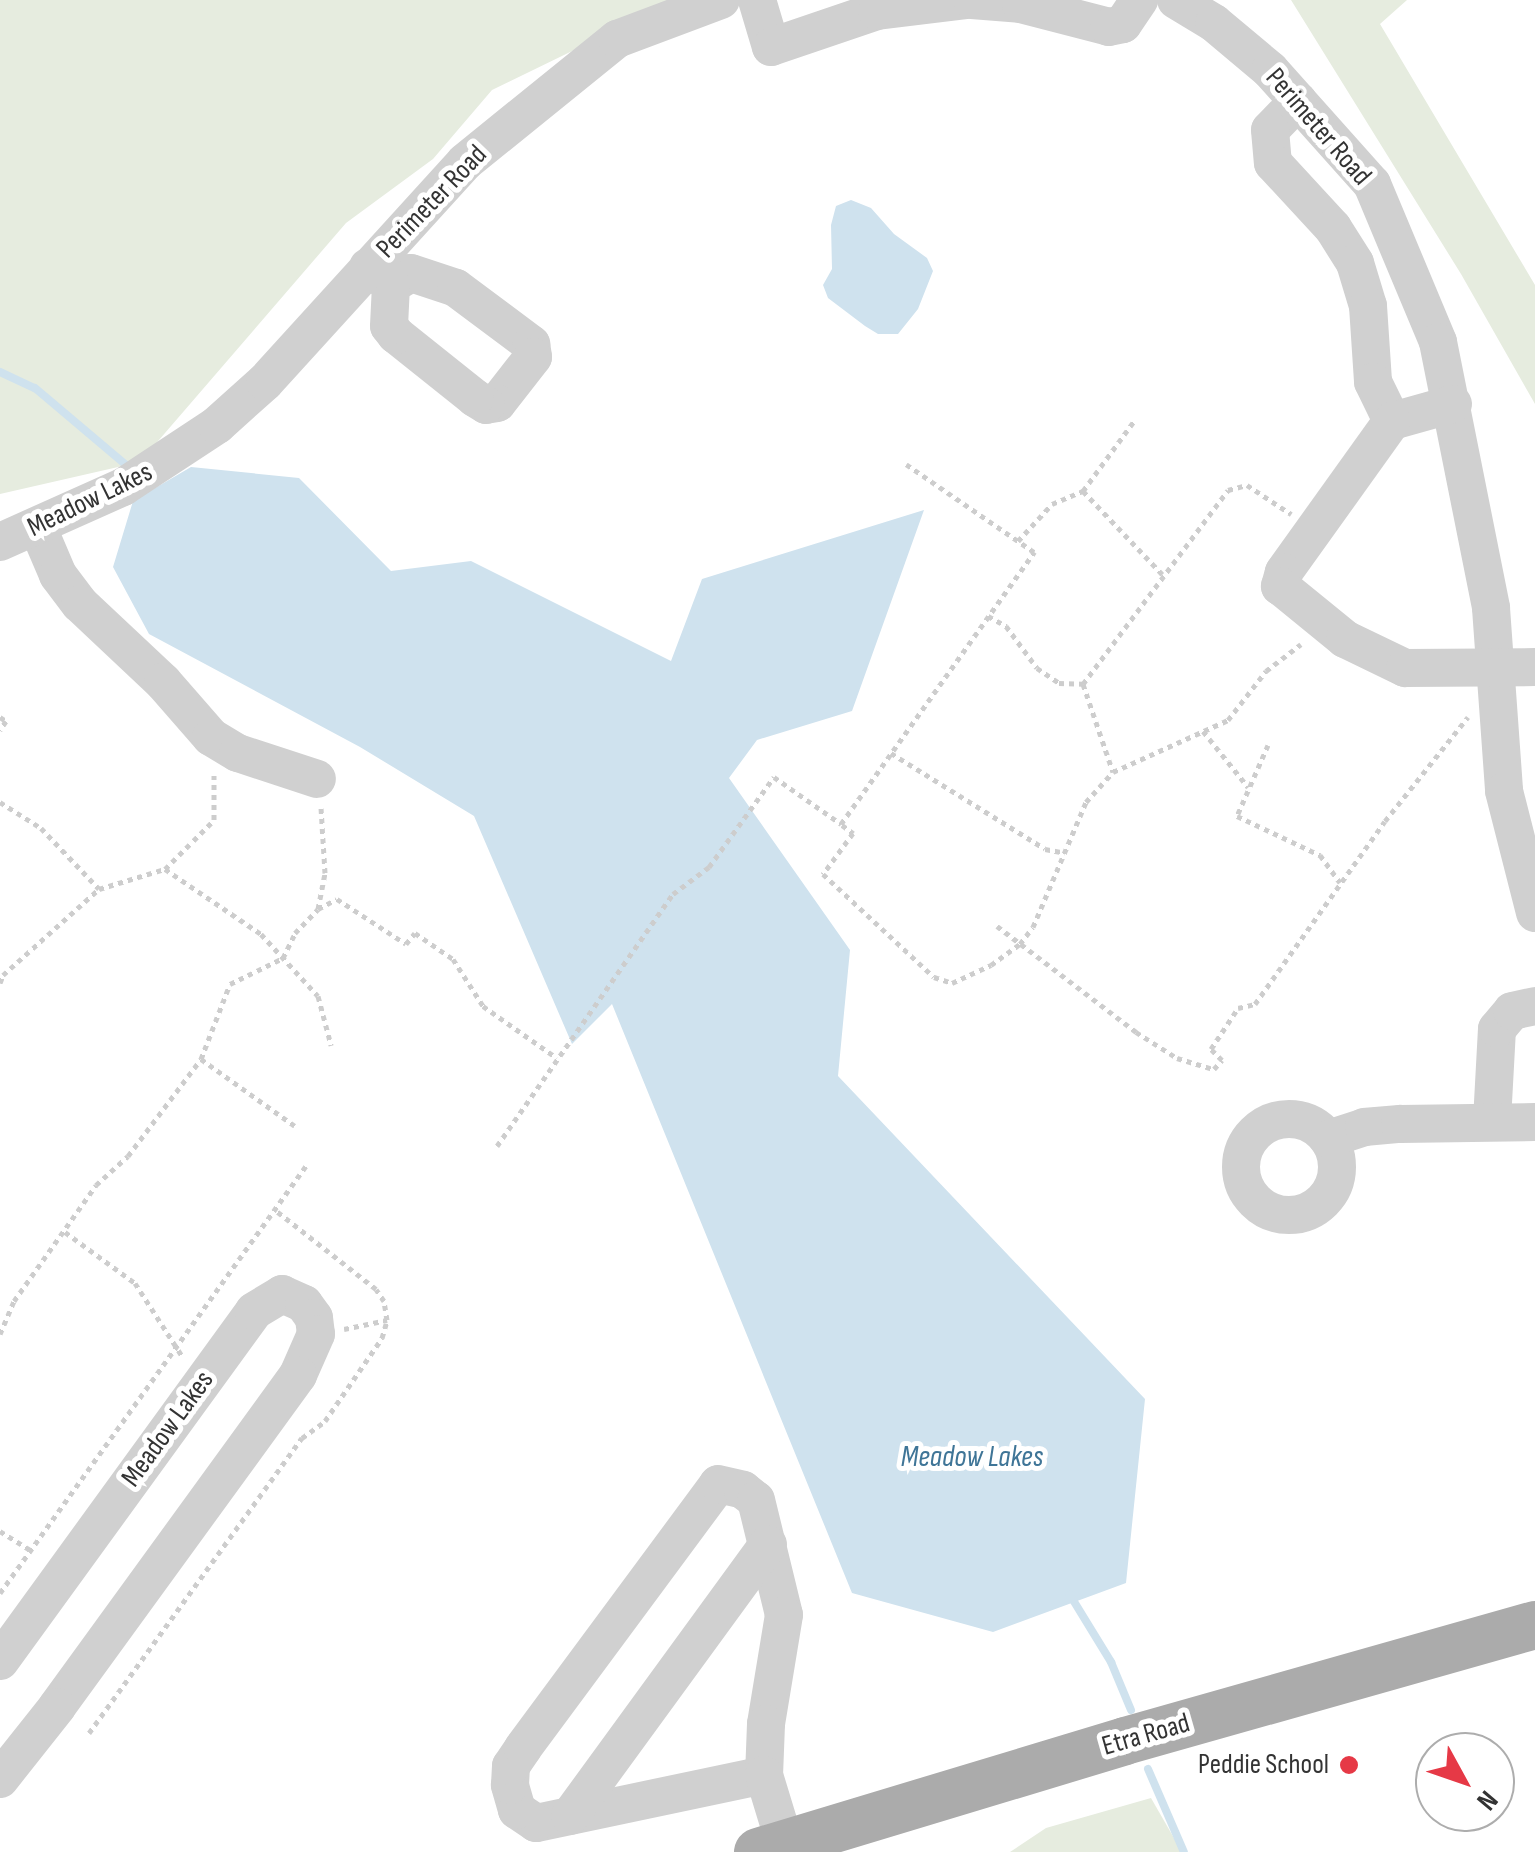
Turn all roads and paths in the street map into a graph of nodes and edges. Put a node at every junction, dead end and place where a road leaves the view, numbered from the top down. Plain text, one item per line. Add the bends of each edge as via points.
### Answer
1 (721, 0) edge
2 (757, 0) edge
3 (970, 0) edge
4 (1140, 0) edge
5 (1176, 0) edge
6 (1298, 101) junction
7 (1452, 404) junction
8 (1134, 421) dead end
9 (1392, 421) junction
10 (906, 464) dead end
11 (151, 471) joint
12 (1082, 490) junction
13 (38, 528) junction
14 (1314, 530) junction
15 (1018, 541) junction
16 (0, 542) edge
17 (1162, 574) junction
18 (988, 616) junction
19 (1328, 624) junction
20 (1496, 664) junction
21 (1535, 666) edge
22 (1083, 684) junction
23 (1498, 708) junction
24 (0, 717) edge
25 (0, 730) edge
26 (1203, 731) junction
27 (211, 737) junction
28 (1268, 745) dead end
29 (892, 753) junction
30 (1112, 772) junction
31 (317, 779) joint
32 (1248, 787) junction
33 (0, 802) edge
34 (841, 824) junction
35 (1065, 853) junction
36 (165, 870) junction
37 (1340, 883) junction
38 (100, 889) junction
39 (318, 909) junction
40 (1535, 914) edge
41 (997, 926) dead end
42 (1020, 944) junction
43 (283, 958) junction
44 (2, 974) edge
45 (0, 983) edge
46 (1535, 1006) edge
47 (331, 1045) dead end
48 (200, 1058) junction
49 (557, 1058) junction
50 (1492, 1121) junction
51 (1535, 1122) edge
52 (295, 1126) dead end
53 (1328, 1139) dead end
54 (497, 1146) dead end
55 (308, 1163) dead end
56 (64, 1232) junction
57 (0, 1318) edge
58 (387, 1320) dead end
59 (7, 1325) junction
60 (0, 1334) edge
61 (316, 1334) junction
62 (176, 1347) junction
63 (204, 1381) junction
64 (0, 1531) edge
65 (768, 1544) junction
66 (31, 1550) junction
67 (0, 1592) edge
68 (1535, 1625) edge
69 (0, 1661) edge
70 (4, 1763) edge
71 (764, 1774) junction
72 (570, 1816) junction
73 (772, 1848) edge

1 - 11 street, Perimeter Road via 617,39 465,162 379,276 264,382
2 - 3 street via 771,47 877,11
3 - 4 street via 1021,4 1109,27 1123,24
5 - 6 street, Perimeter Road via 1214,23
6 - 7 street, Perimeter Road via 1372,184 1438,342
6 - 9 street via 1270,130 1273,163 1333,228 1354,263 1368,306 1373,382
7 - 9 street
7 - 20 street, Perimeter Road via 1492,608
8 - 12 path
9 - 14 street
10 - 15 path
11 - 13 street, Meadow Lakes
12 - 15 path via 1052,504
12 - 17 path
13 - 16 street, Meadow Lakes
13 - 27 street via 58,575 80,604 164,682
14 - 17 path via 1248,485 1228,490
14 - 19 street via 1280,586
15 - 18 path via 1034,552
17 - 22 path
18 - 22 path via 1006,626 1037,668 1059,683
18 - 29 path
19 - 20 street via 1405,668
19 - 26 path via 1266,671 1228,720
20 - 21 street
20 - 23 street, Perimeter Road
22 - 30 path
23 - 37 path via 1468,717
23 - 40 street, Perimeter Road via 1504,791
24 - 25 path via 6,722
26 - 30 path
26 - 32 path
27 - 31 street via 238,754
27 - 36 path via 214,820
28 - 32 path
29 - 34 path
29 - 35 path via 1045,850
30 - 35 path via 1086,802
31 - 39 path via 325,873
32 - 37 path via 1237,816 1320,855
33 - 38 path via 32,820
34 - 42 path via 853,832 823,874 934,977 952,983
34 - 49 path via 774,776 709,867 673,894
35 - 42 path
36 - 38 path
36 - 43 path via 261,934
37 - 42 path via 1255,1004 1238,1008 1211,1049 1222,1060 1214,1069 1177,1058 1136,1032
38 - 44 path
39 - 43 path
39 - 49 path via 337,900 406,944 415,933 453,959 484,1006
41 - 42 path
43 - 47 path via 318,996
43 - 48 path via 230,984
44 - 45 path
46 - 50 street via 1512,1012 1498,1029
48 - 52 path
48 - 56 path
49 - 54 path
50 - 51 street
50 - 53 street via 1364,1127
55 - 62 path
56 - 59 path via 14,1301
56 - 62 path via 135,1283
57 - 59 path
58 - 61 path
59 - 60 path
61 - 63 street, Meadow Lakes via 304,1304 282,1294 254,1311
61 - 70 street via 298,1374
62 - 63 path
62 - 66 path
63 - 69 street, Meadow Lakes
64 - 66 path
65 - 71 street via 784,1615
65 - 72 street
65 - 72 street via 756,1500 718,1484 511,1766 517,1810 536,1823
66 - 67 path
68 - 73 main road, Etra Road
71 - 72 street
71 - 73 street

